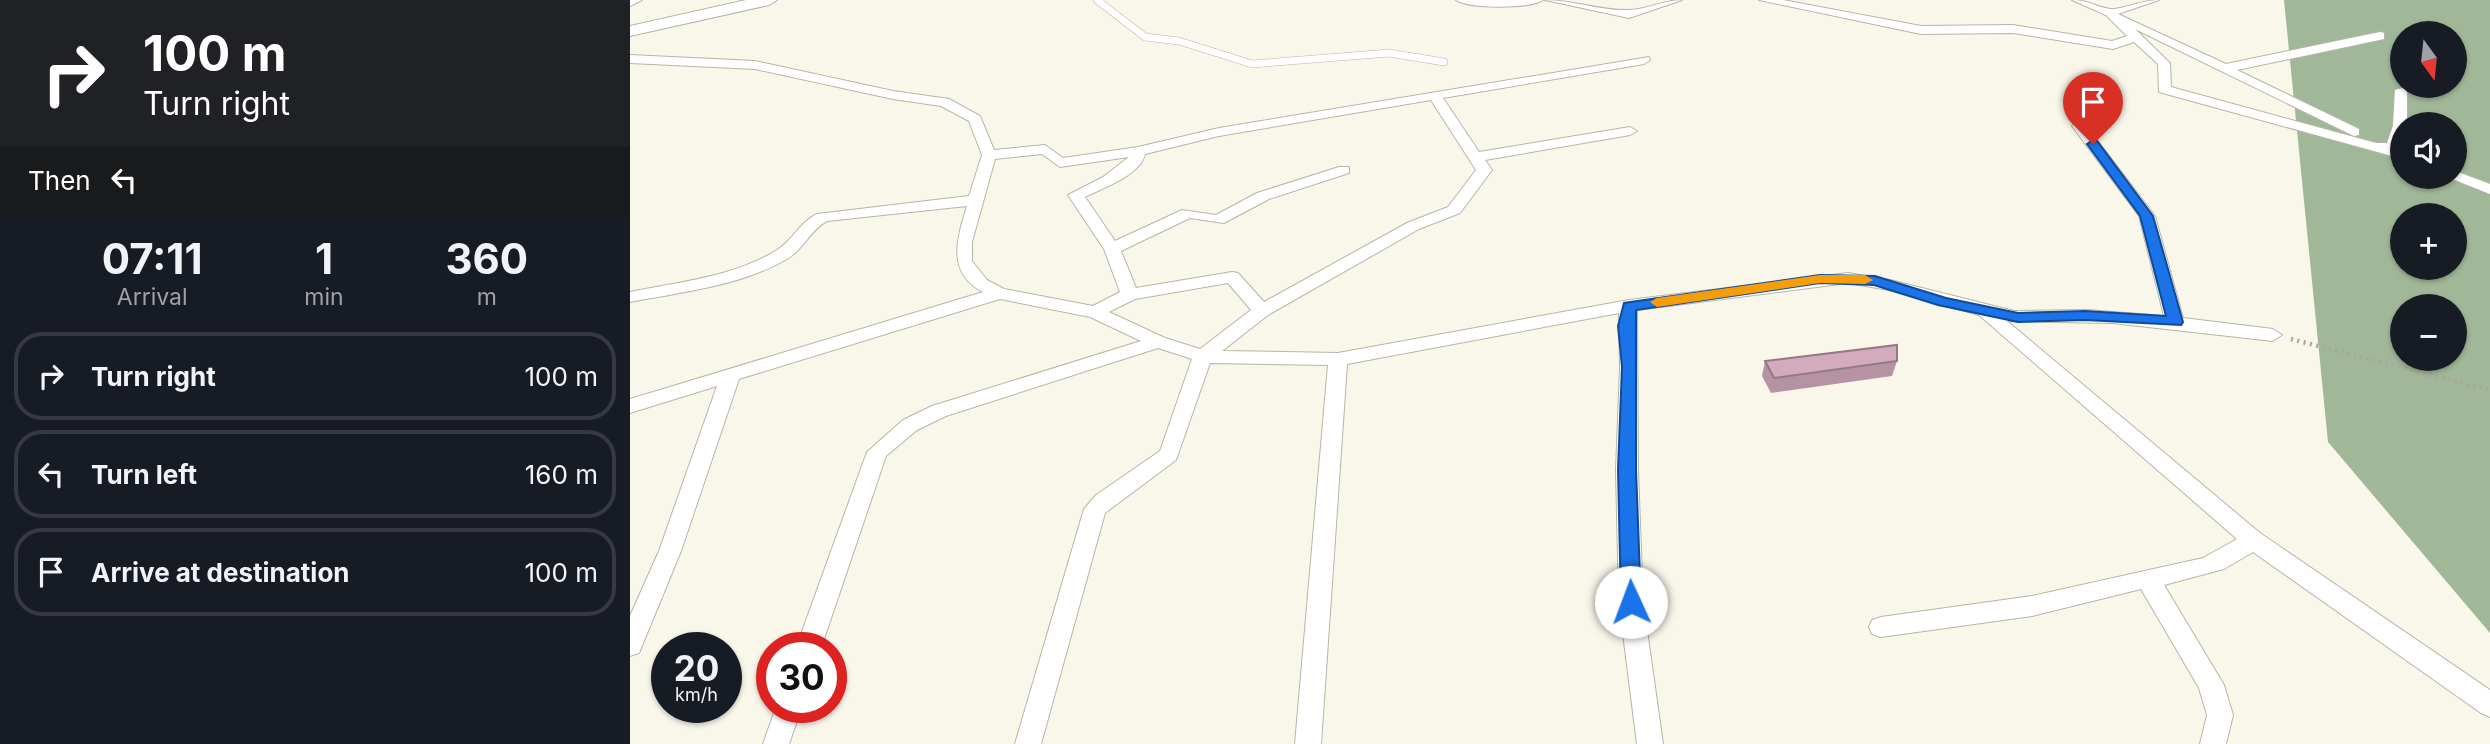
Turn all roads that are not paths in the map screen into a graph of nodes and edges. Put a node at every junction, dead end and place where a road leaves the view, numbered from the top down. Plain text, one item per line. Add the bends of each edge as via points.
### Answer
1 (636, 0) edge
2 (732, 0) edge
3 (769, 0) edge
4 (1097, 0) edge
5 (1462, 0) edge
6 (1537, 0) edge
7 (1551, 0) edge
8 (1676, 0) edge
9 (1765, 0) edge
10 (2078, 0) edge
11 (2153, 0) edge
12 (630, 4) edge
13 (2110, 13) junction
14 (630, 22) edge
15 (630, 31) edge
16 (2380, 36) dead end
17 (2135, 37) junction
18 (630, 59) edge
19 (1644, 61) dead end
20 (1444, 62) dead end
21 (2227, 68) junction
22 (1434, 95) junction
23 (2080, 126) dead end
24 (1630, 131) dead end
25 (2390, 149) edge
26 (1138, 151) junction
27 (2390, 151) edge
28 (989, 155) junction
29 (1476, 157) junction
30 (1344, 170) dead end
31 (2467, 180) edge
32 (2490, 189) edge
33 (974, 200) junction
34 (1112, 249) junction
35 (999, 293) junction
36 (1130, 294) junction
37 (630, 297) edge
38 (1629, 306) junction
39 (1095, 312) junction
40 (1262, 312) junction
41 (1986, 313) junction
42 (2175, 322) junction
43 (2273, 335) road end
44 (1158, 342) junction
45 (1203, 356) junction
46 (1338, 359) junction
47 (732, 375) junction
48 (630, 406) edge
49 (2252, 539) junction
50 (2147, 578) junction
51 (1881, 627) dead end
52 (813, 632) edge
53 (630, 645) edge
54 (2490, 705) edge
55 (783, 723) edge
56 (776, 744) edge
57 (1028, 744) edge
58 (1308, 744) edge
59 (1650, 744) edge
60 (2213, 744) edge

1 - 12 street
2 - 14 main road
3 - 15 main road
4 - 20 lane via 1145,37 1179,41 1252,64 1389,53
5 - 6 street
7 - 8 street via 1629,14
9 - 17 street via 1921,30 2013,29 2113,45
10 - 13 street
11 - 13 street
13 - 17 street
13 - 21 street
16 - 21 street
17 - 27 street via 2164,63 2164,89
18 - 28 street via 755,65 944,102 975,119
19 - 22 street
21 - 25 street
22 - 26 street via 1219,132
22 - 29 street
23 - 42 street via 2147,216
24 - 29 street
26 - 28 street via 1060,163 1045,149
26 - 34 street via 1136,161 1076,195
28 - 33 street
29 - 40 street via 1484,170 1454,210 1413,226
30 - 34 street via 1263,196 1218,220 1188,213
31 - 32 street
33 - 35 street via 964,261 981,284
33 - 37 street via 823,217 807,226 786,252 760,265
34 - 36 street
35 - 39 street
35 - 47 street
36 - 39 street
36 - 40 street via 1232,277
38 - 41 street via 1848,278 1875,281
38 - 46 street
38 - 59 street via 1631,602
39 - 44 street
40 - 45 street
41 - 42 street
41 - 49 street
42 - 43 street
44 - 45 street
44 - 52 street via 939,411 894,436 877,452 866,478
45 - 46 street
45 - 57 street via 1170,455 1095,509
46 - 58 street
47 - 48 street
47 - 53 street via 670,551
49 - 50 street via 2215,566
49 - 54 street
50 - 51 street via 2032,606
50 - 60 street via 2211,685 2220,715
55 - 56 street

